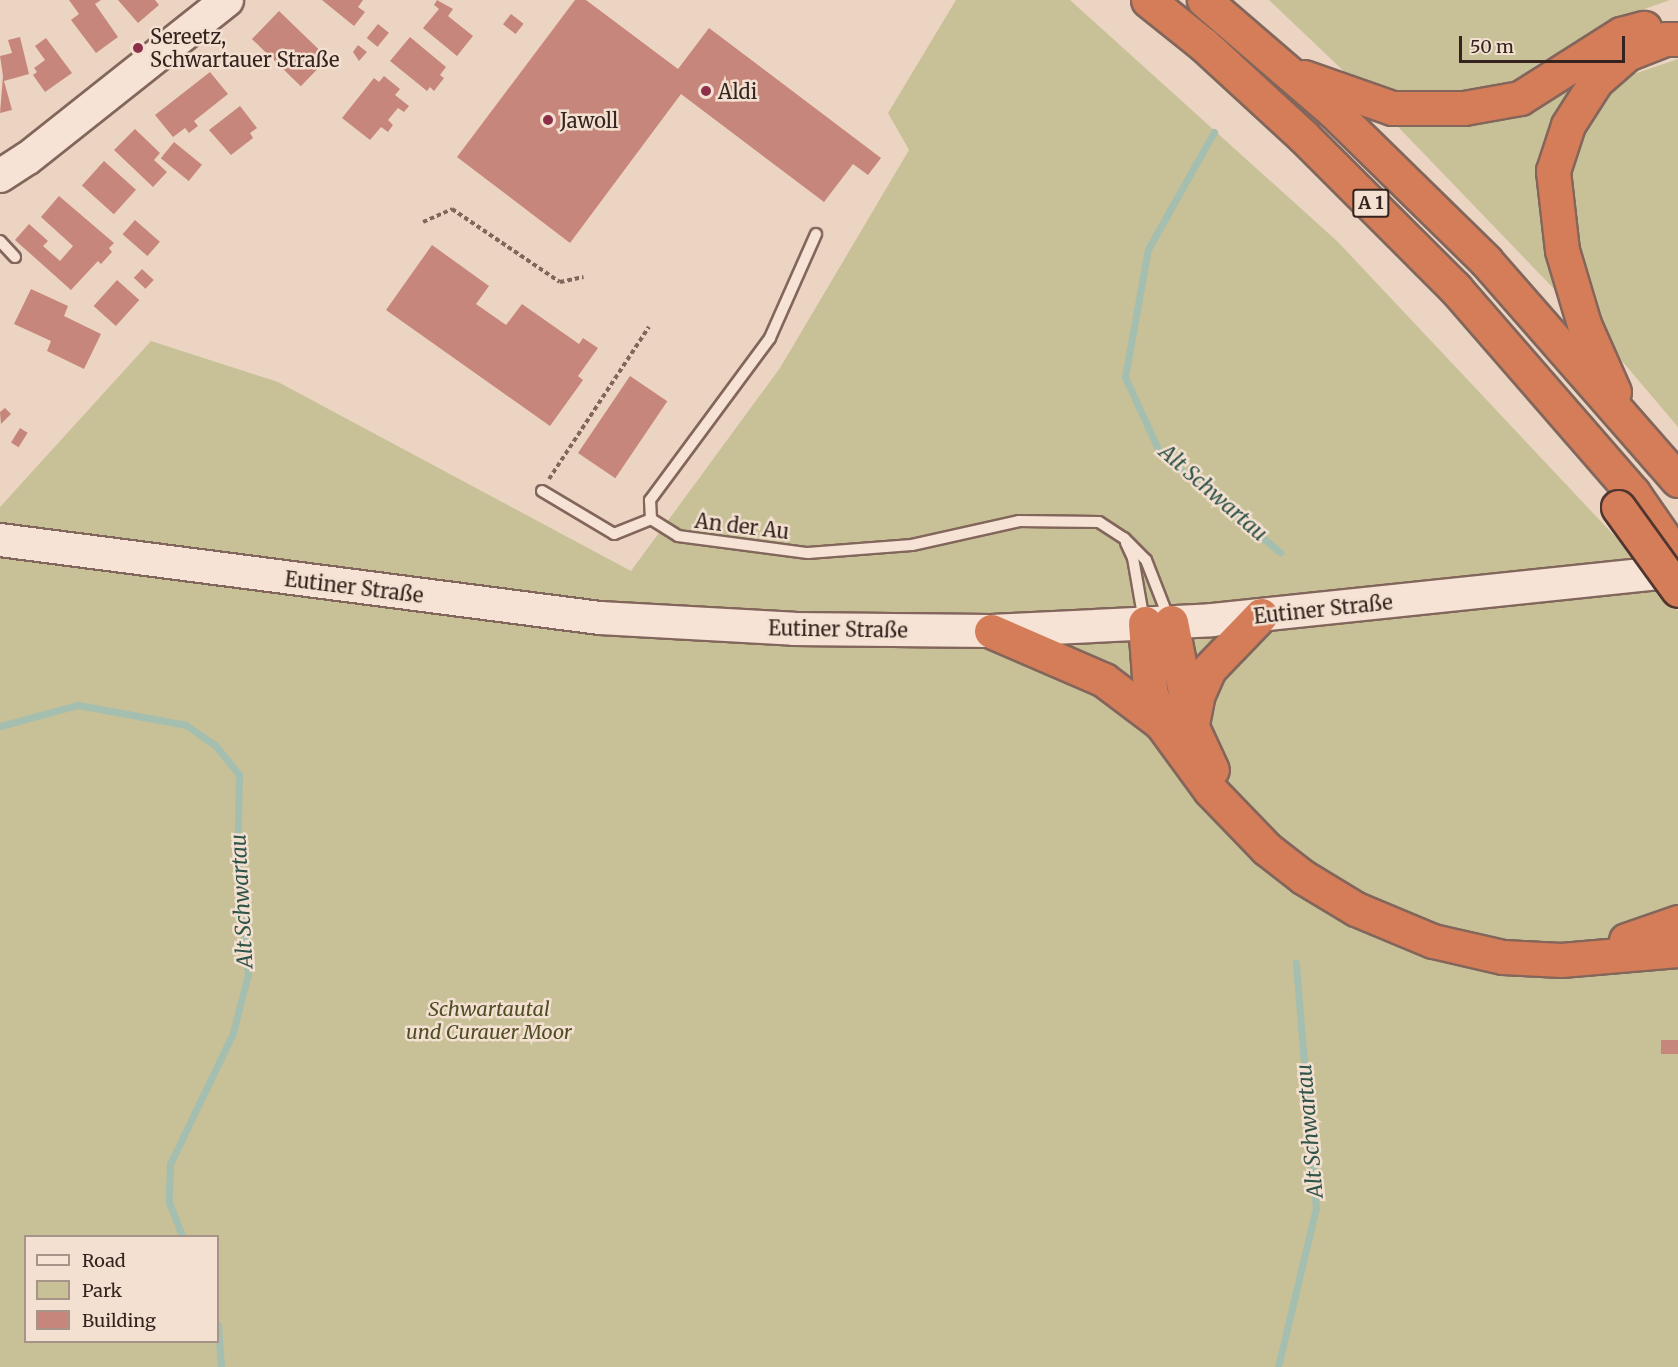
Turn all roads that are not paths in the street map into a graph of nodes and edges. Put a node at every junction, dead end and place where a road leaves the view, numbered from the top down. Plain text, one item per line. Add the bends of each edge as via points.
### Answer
1 (227, 0) edge
2 (1148, 0) edge
3 (1204, 0) edge
4 (1678, 22) edge
5 (1678, 39) edge
6 (1289, 71) junction
7 (0, 176) edge
8 (816, 234) dead end
9 (0, 242) edge
10 (15, 257) dead end
11 (1627, 421) junction
12 (1678, 480) edge
13 (542, 491) road end
14 (1625, 500) junction
15 (651, 519) junction
16 (1124, 538) junction
17 (0, 540) edge
18 (1678, 558) edge
19 (1678, 571) edge
20 (1678, 590) edge
21 (1261, 615) junction
22 (1158, 623) junction
23 (991, 631) junction
24 (1176, 725) junction
25 (1678, 922) edge
26 (1678, 950) edge

1 - 7 main road
2 - 14 highway, A 1 via 1203,44 1304,137 1439,271 1575,426
3 - 6 highway, A 1
4 - 6 highway via 1621,34 1520,98 1464,108 1392,108
5 - 11 highway via 1665,39 1627,54 1596,81 1568,124 1553,171 1562,250 1584,324
6 - 11 highway, A 1 via 1486,261
8 - 15 lane via 770,338 650,500
9 - 10 lane
11 - 12 highway, A 1
13 - 15 lane via 614,534
14 - 18 highway
14 - 20 highway, bridge
15 - 16 lane, An der Au via 678,536 808,553 912,545 1030,520 1099,522
16 - 22 lane
16 - 22 lane, An der Au via 1146,560
17 - 23 main road, Eutiner Straße via 600,618 794,629
19 - 21 main road, Eutiner Straße
21 - 22 main road, Eutiner Straße
21 - 24 highway via 1209,669 1198,694
22 - 23 main road, Eutiner Straße
22 - 24 highway via 1150,690
23 - 24 highway via 1104,680
24 - 25 highway via 1220,783 1273,835 1315,870 1371,902 1446,931 1526,946 1575,947 1634,939
24 - 26 highway via 1210,790 1267,849 1356,909 1433,941 1503,957 1561,960

